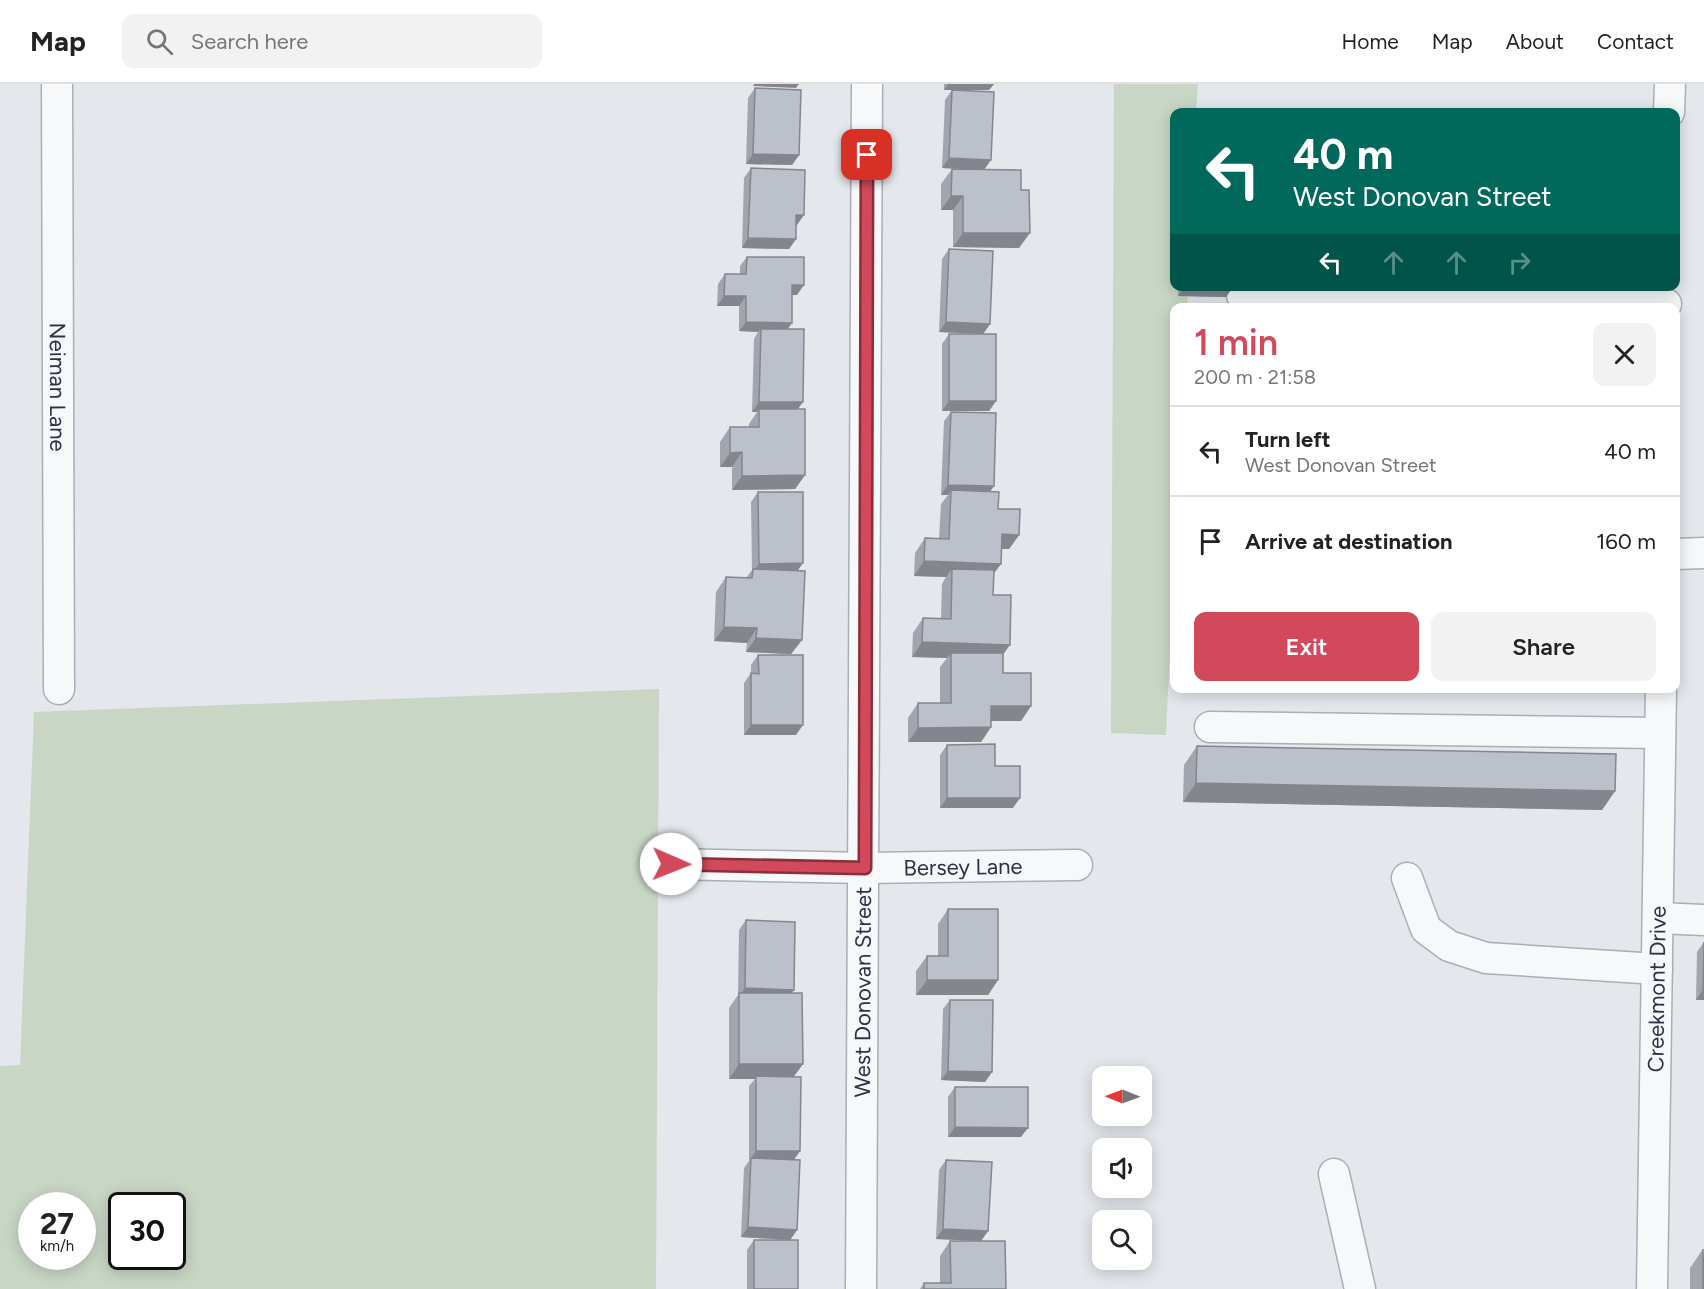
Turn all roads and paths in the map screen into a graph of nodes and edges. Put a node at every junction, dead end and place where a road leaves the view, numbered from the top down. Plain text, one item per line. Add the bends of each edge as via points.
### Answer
1 (57, 84) edge
2 (867, 84) edge
3 (1670, 84) edge
4 (1669, 108) edge
5 (1242, 295) dead end
6 (1666, 299) edge
7 (1704, 553) edge
8 (1680, 554) edge
9 (59, 689) dead end
10 (1661, 693) edge
11 (1210, 727) dead end
12 (1660, 733) junction
13 (671, 864) dead end
14 (1077, 865) dead end
15 (865, 868) junction
16 (1407, 878) dead end
17 (1658, 918) junction
18 (1704, 920) edge
19 (1657, 969) junction
20 (1334, 1174) dead end
21 (861, 1289) edge
22 (1360, 1289) edge
23 (1652, 1289) edge

1 - 9 street, Neiman Lane
2 - 15 street, West Donovan Street
3 - 4 street
5 - 6 street
7 - 8 street
10 - 12 street, Creekmont Drive
11 - 12 street
12 - 17 street, Creekmont Drive
13 - 15 street, Bersey Lane
14 - 15 street, Bersey Lane
15 - 21 street, West Donovan Street
16 - 19 street via 1426,929 1449,946 1486,958
17 - 18 street
17 - 19 street, Creekmont Drive
19 - 23 street, Creekmont Drive
20 - 22 street

